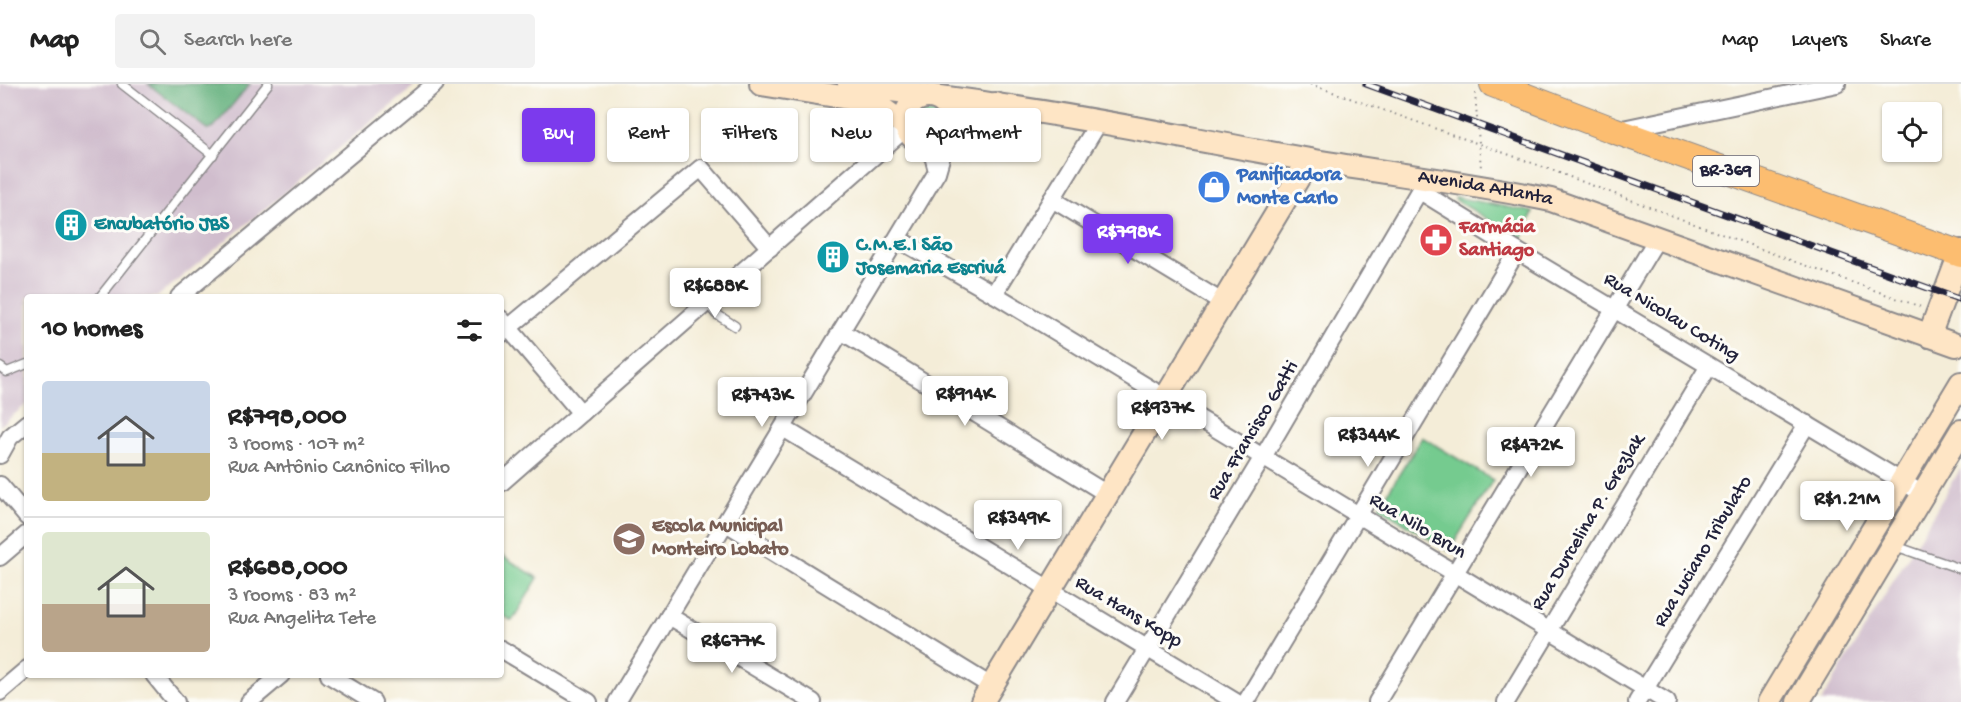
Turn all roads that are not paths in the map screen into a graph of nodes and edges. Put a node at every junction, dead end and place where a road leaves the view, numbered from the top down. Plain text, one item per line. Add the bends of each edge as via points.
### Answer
1 (122, 84) edge
2 (268, 84) edge
3 (435, 84) edge
4 (761, 84) edge
5 (849, 84) edge
6 (1493, 84) edge
7 (1831, 84) edge
8 (930, 97) junction
9 (996, 104) junction
10 (908, 108) edge
11 (948, 108) edge
12 (989, 108) edge
13 (1099, 122) junction
14 (905, 127) joint
15 (1614, 130) junction
16 (213, 155) junction
17 (1309, 160) junction
18 (934, 162) edge
19 (940, 162) edge
20 (937, 172) junction
21 (1423, 185) junction
22 (1052, 199) junction
23 (1658, 237) junction
24 (898, 239) junction
25 (770, 248) junction
26 (1517, 251) junction
27 (1961, 253) edge
28 (102, 294) edge
29 (183, 294) edge
30 (994, 294) junction
31 (1222, 302) junction
32 (706, 303) junction
33 (1614, 309) junction
34 (735, 326) dead end
35 (504, 327) edge
36 (841, 331) junction
37 (1929, 336) junction
38 (1958, 337) edge
39 (24, 365) edge
40 (0, 366) edge
41 (1709, 366) junction
42 (1961, 368) edge
43 (1961, 383) edge
44 (1164, 398) junction
45 (581, 413) junction
46 (1807, 424) junction
47 (24, 426) edge
48 (783, 428) junction
49 (1961, 431) edge
50 (0, 455) edge
51 (1263, 457) junction
52 (504, 480) edge
53 (1901, 481) junction
54 (0, 485) edge
55 (1107, 494) junction
56 (1923, 494) junction
57 (24, 513) edge
58 (1359, 516) junction
59 (726, 523) junction
60 (24, 537) edge
61 (1892, 544) junction
62 (0, 557) edge
63 (1961, 569) edge
64 (1453, 573) junction
65 (1050, 591) junction
66 (669, 616) junction
67 (1548, 632) junction
68 (1147, 649) junction
69 (504, 651) edge
70 (24, 672) edge
71 (156, 678) edge
72 (277, 678) edge
73 (334, 678) edge
74 (0, 692) edge
75 (986, 694) edge
76 (1641, 696) edge
77 (172, 701) edge
78 (249, 702) edge
79 (373, 702) edge
80 (589, 702) edge
81 (616, 702) edge
82 (813, 702) edge
83 (1115, 702) edge
84 (1236, 702) edge
85 (1246, 702) edge
86 (1377, 702) edge
87 (1506, 702) edge
88 (1666, 702) edge
89 (1769, 702) edge
90 (1798, 702) edge

1 - 16 lane
2 - 16 lane
3 - 29 street
4 - 14 street via 873,102
5 - 8 street, Avenida Atlanta
6 - 15 main road, BR-369
7 - 15 street
8 - 9 street, Avenida Atlanta
8 - 10 street via 923,97
8 - 11 street
9 - 12 street
9 - 13 street, Avenida Atlanta
13 - 17 street, Avenida Atlanta
13 - 22 street
14 - 25 street
15 - 27 main road, BR-369
16 - 28 lane
17 - 21 street, Avenida Atlanta
17 - 31 street
18 - 20 street
19 - 20 street
20 - 24 street
21 - 23 street, Avenida Atlanta via 1482,186 1551,200
21 - 26 street, Rua Nicolau Coting
21 - 51 street, Rua Francisco Gatti
22 - 30 street
22 - 31 street
23 - 33 street
23 - 37 street, Avenida Atlanta
24 - 30 street, Rua Nilo Brun
24 - 36 street
25 - 32 street
25 - 35 street via 701,168
26 - 33 street, Rua Nicolau Coting
26 - 58 street
27 - 37 street
30 - 44 street, Rua Nilo Brun
31 - 44 street
32 - 34 lane
32 - 45 street
33 - 41 street, Rua Nicolau Coting
33 - 64 street
35 - 45 street
36 - 48 street
36 - 55 street
37 - 38 street, Avenida Atlanta
38 - 42 street
39 - 40 lane via 7,372
41 - 46 street, Rua Nicolau Coting
41 - 67 street, Rua Durcelina P. Grezlak
43 - 53 street
44 - 51 street, Rua Nilo Brun
44 - 55 street
45 - 52 street
46 - 53 street, Rua Nicolau Coting
46 - 76 street, Rua Luciano Tribulato
47 - 50 street via 10,438
48 - 59 street
48 - 65 street, Rua Hans Kopp
49 - 56 street
51 - 58 street, Rua Nilo Brun
51 - 68 street, Rua Francisco Gatti
53 - 56 street, Rua Nicolau Coting
53 - 89 street
54 - 57 street
55 - 65 street
56 - 61 street
58 - 64 street, Rua Nilo Brun
58 - 85 street
59 - 66 street
59 - 75 street
60 - 62 street
61 - 63 lane
61 - 90 street
64 - 67 street, Rua Nilo Brun
64 - 86 street
65 - 68 street, Rua Hans Kopp
65 - 75 street
66 - 81 street
66 - 82 street
67 - 76 street, Rua Nilo Brun
67 - 87 street, Rua Durcelina P. Grezlak
68 - 83 street, Rua Francisco Gatti
68 - 84 street, Rua Hans Kopp
69 - 80 street
70 - 74 street
71 - 77 street
72 - 78 street
73 - 79 street
76 - 88 street, Rua Nilo Brun

